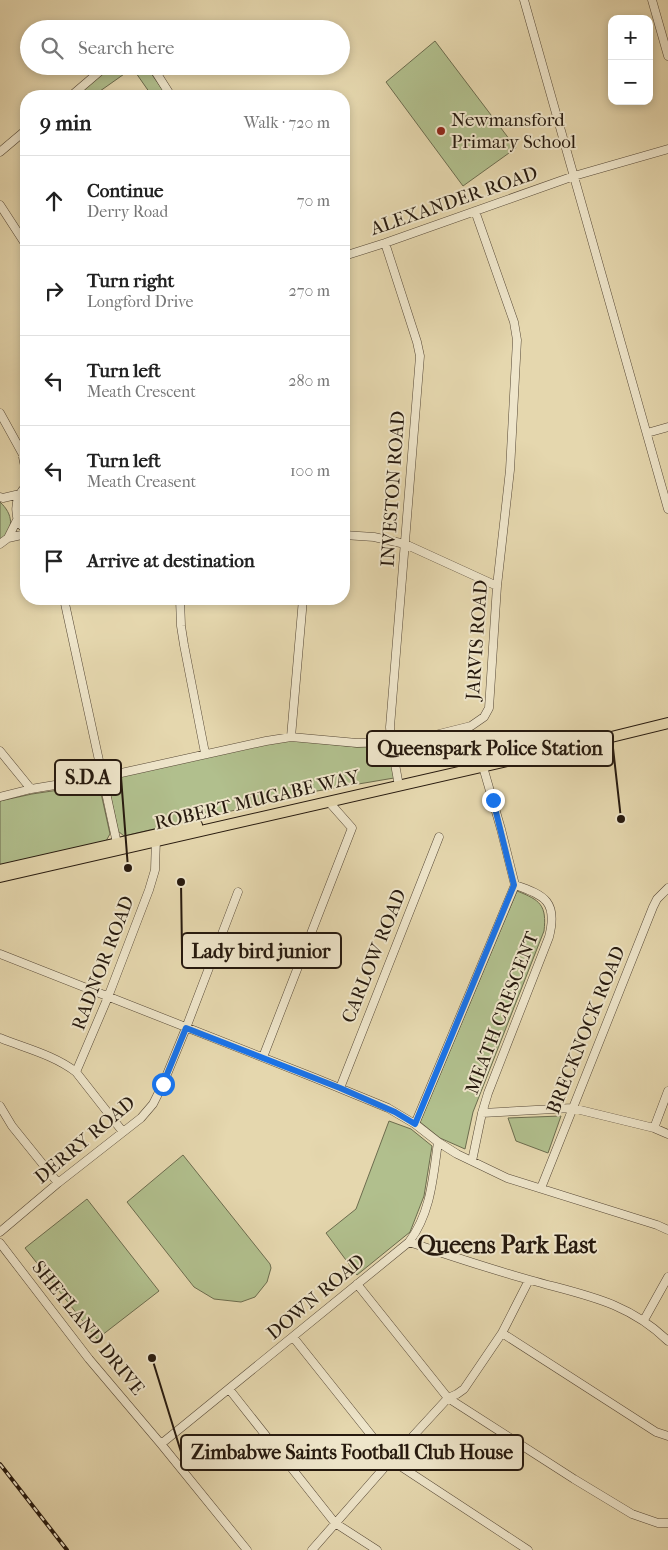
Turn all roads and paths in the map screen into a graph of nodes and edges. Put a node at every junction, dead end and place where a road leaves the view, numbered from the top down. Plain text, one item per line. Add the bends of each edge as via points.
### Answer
1 (524, 0) edge
2 (652, 0) edge
3 (668, 56) edge
4 (96, 75) edge
5 (158, 75) edge
6 (78, 90) edge
7 (167, 90) edge
8 (20, 135) edge
9 (668, 149) edge
10 (0, 152) edge
11 (574, 176) junction
12 (0, 205) edge
13 (475, 211) junction
14 (20, 236) edge
15 (386, 243) junction
16 (350, 254) edge
17 (0, 413) edge
18 (668, 427) edge
19 (646, 433) junction
20 (20, 449) edge
21 (20, 490) edge
22 (1, 497) edge
23 (20, 503) edge
24 (668, 509) edge
25 (17, 514) junction
26 (20, 519) edge
27 (20, 535) edge
28 (350, 535) edge
29 (8, 538) junction
30 (0, 544) edge
31 (405, 544) junction
32 (497, 586) junction
33 (65, 605) edge
34 (180, 605) edge
35 (301, 605) edge
36 (668, 716) edge
37 (668, 723) edge
38 (290, 737) junction
39 (391, 742) junction
40 (0, 751) edge
41 (205, 753) junction
42 (482, 763) junction
43 (103, 777) junction
44 (398, 784) junction
45 (31, 789) junction
46 (0, 797) edge
47 (330, 802) junction
48 (440, 837) dead end
49 (156, 838) junction
50 (118, 846) junction
51 (0, 870) edge
52 (0, 877) edge
53 (514, 885) junction
54 (668, 888) edge
55 (238, 892) dead end
56 (0, 954) edge
57 (108, 997) junction
58 (186, 1028) junction
59 (0, 1038) edge
60 (263, 1057) junction
61 (76, 1072) junction
62 (340, 1088) junction
63 (668, 1091) edge
64 (0, 1106) edge
65 (572, 1108) junction
66 (482, 1113) junction
67 (415, 1124) junction
68 (654, 1128) junction
69 (123, 1132) junction
70 (668, 1134) edge
71 (438, 1142) junction
72 (472, 1161) junction
73 (58, 1184) junction
74 (542, 1188) junction
75 (668, 1230) edge
76 (0, 1232) edge
77 (409, 1242) junction
78 (0, 1243) edge
79 (668, 1277) edge
80 (529, 1280) junction
81 (357, 1284) junction
82 (644, 1320) junction
83 (502, 1333) junction
84 (293, 1337) junction
85 (668, 1342) edge
86 (229, 1389) junction
87 (448, 1398) junction
88 (668, 1436) edge
89 (161, 1444) junction
90 (391, 1460) junction
91 (335, 1523) junction
92 (668, 1523) edge
93 (247, 1550) edge
94 (312, 1550) edge
95 (377, 1550) edge
96 (528, 1550) edge

1 - 11 street
2 - 3 street
4 - 6 street
5 - 7 street
8 - 10 street
9 - 11 street, ALEXANDER ROAD
11 - 13 street, ALEXANDER ROAD
11 - 19 street
12 - 14 street
13 - 15 street, ALEXANDER ROAD
13 - 32 street, JARVIS ROAD via 514,322 517,340 510,470
15 - 16 street, ALEXANDER ROAD
15 - 31 street, INVESTON ROAD via 420,356
17 - 20 street
18 - 19 street
19 - 24 street
21 - 22 street
22 - 25 street
23 - 25 street
25 - 26 street
25 - 29 street
27 - 29 street
28 - 31 street
29 - 30 street
31 - 32 street
31 - 39 street, INVESTON ROAD
32 - 39 street, JARVIS ROAD via 487,714 471,726
33 - 43 street
34 - 41 street via 184,645
35 - 38 street
36 - 42 main road, ROBERT MUGABE WAY
37 - 42 main road, ROBERT MUGABE WAY
38 - 39 street, JARVIS ROAD via 357,743
38 - 41 street, JARVIS ROAD
39 - 44 street, INVESTON ROAD
40 - 45 street
41 - 43 street, JARVIS ROAD
42 - 44 main road, ROBERT MUGABE WAY
42 - 53 street
43 - 45 street, JARVIS ROAD
43 - 50 street
44 - 47 main road, ROBERT MUGABE WAY
44 - 49 main road, ROBERT MUGABE WAY
45 - 46 street, JARVIS ROAD
47 - 49 main road, ROBERT MUGABE WAY
47 - 60 street via 352,828
48 - 62 street, CARLOW ROAD
49 - 50 main road, ROBERT MUGABE WAY
49 - 57 street, RADNOR ROAD via 155,870 149,890
50 - 51 main road, ROBERT MUGABE WAY
50 - 52 main road, ROBERT MUGABE WAY
53 - 66 street, MEATH CRESCENT via 540,894 546,900 552,925
53 - 67 street, MEATH CRESCENT
54 - 65 street, BRECKNOCK ROAD via 653,907
55 - 58 street, DERRY ROAD
56 - 57 street
57 - 58 street
57 - 61 street, RADNOR ROAD
58 - 60 street
58 - 69 street, DERRY ROAD via 153,1104
59 - 61 street via 56,1060
60 - 62 street
61 - 69 street
62 - 67 street
63 - 68 street
64 - 73 street
65 - 66 street
65 - 68 street
65 - 74 street, BRECKNOCK ROAD
66 - 72 street, MEATH CRESCENT
67 - 71 street
68 - 70 street
69 - 73 street, DERRY ROAD
71 - 72 street
71 - 77 street, DOWN ROAD via 428,1203
72 - 74 street via 507,1178
73 - 76 street, DERRY ROAD
74 - 75 street
77 - 80 street
77 - 81 street, DOWN ROAD
78 - 89 street, SHETLAND DRIVE via 89,1359
79 - 82 street
80 - 82 street via 584,1294
80 - 83 street
81 - 84 street, DOWN ROAD
81 - 87 street
82 - 85 street
83 - 87 street via 464,1389
83 - 88 street via 656,1432
84 - 86 street, DOWN ROAD
84 - 90 street
86 - 89 street, DOWN ROAD
86 - 91 street
87 - 90 street
87 - 92 street via 632,1514
89 - 93 street, SHETLAND DRIVE
90 - 91 street
90 - 96 street
91 - 94 street
91 - 95 street

